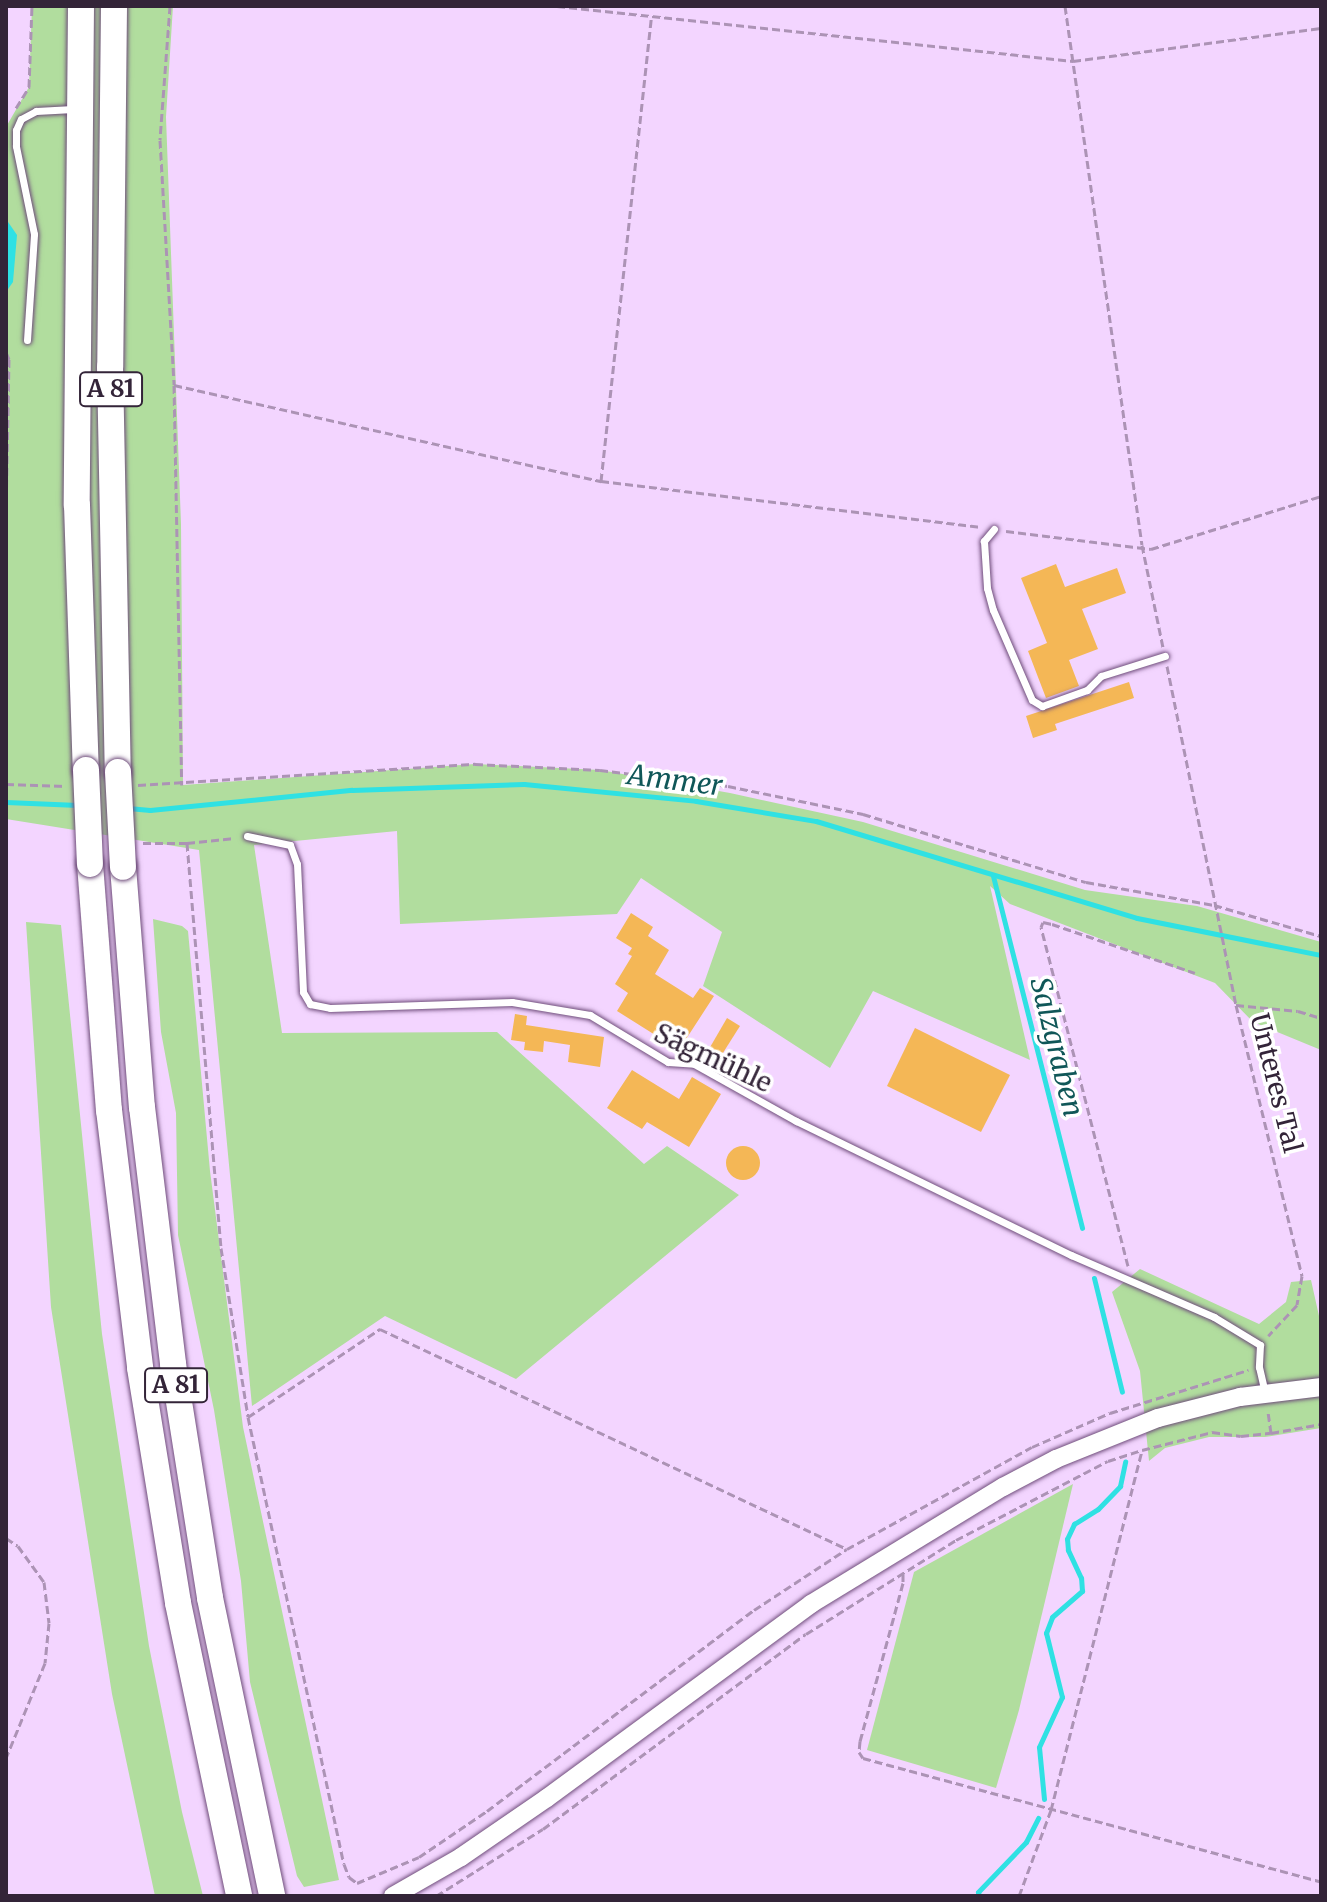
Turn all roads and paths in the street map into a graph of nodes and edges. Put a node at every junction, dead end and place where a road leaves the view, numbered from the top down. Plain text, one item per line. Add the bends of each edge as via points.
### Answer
1 (32, 6) edge
2 (81, 6) edge
3 (114, 6) edge
4 (170, 6) edge
5 (557, 6) edge
6 (1065, 6) edge
7 (651, 17) junction
8 (1321, 28) edge
9 (1073, 61) junction
10 (79, 108) junction
11 (14, 110) dead end
12 (27, 340) dead end
13 (6, 352) edge
14 (174, 385) junction
15 (601, 481) junction
16 (1321, 496) edge
17 (6, 509) edge
18 (994, 529) junction
19 (1142, 545) junction
20 (1165, 656) junction
21 (247, 836) joint
22 (1214, 905) junction
23 (1321, 936) edge
24 (1195, 973) dead end
25 (1236, 1005) junction
26 (1321, 1018) edge
27 (1132, 1282) junction
28 (1260, 1345) junction
29 (1321, 1387) edge
30 (1265, 1393) junction
31 (248, 1417) junction
32 (1321, 1424) edge
33 (1271, 1433) junction
34 (1142, 1450) junction
35 (6, 1538) edge
36 (847, 1549) dead end
37 (903, 1574) junction
38 (6, 1758) edge
39 (1051, 1810) junction
40 (445, 1839) dead end
41 (1321, 1882) edge
42 (239, 1896) edge
43 (272, 1896) edge
44 (393, 1896) edge
45 (436, 1896) edge
46 (1019, 1896) edge

1 - 11 path via 29,87
2 - 10 highway, A 81
3 - 43 highway, A 81, bridge via 111,413 118,772 142,1107 173,1364 210,1598
4 - 14 path via 160,140
5 - 7 path
6 - 9 path, Unteres Tal
7 - 9 path
7 - 15 path
8 - 9 path
9 - 19 path, Unteres Tal
10 - 12 lane via 36,111 21,119 16,130 34,234
10 - 42 highway, A 81, bridge via 77,505 90,864 109,1110 140,1368 178,1603
13 - 17 path
14 - 15 path
14 - 22 path via 182,785 475,764 600,770 728,786 863,814 1086,882
15 - 18 path
16 - 19 path via 1151,549
18 - 19 path
18 - 20 lane via 984,541 987,588 1032,700 1042,706 1087,690 1101,676
19 - 20 path, Unteres Tal
20 - 22 path, Unteres Tal
21 - 27 lane, Sägmühle via 290,845 297,864 303,992 310,1004 330,1008 512,1002 590,1015 668,1062 694,1064 796,1121
21 - 31 path via 187,843 221,1248
22 - 23 path
22 - 25 path, Unteres Tal
24 - 27 path via 1052,924 1043,922 1041,927
25 - 26 path
25 - 28 path, Unteres Tal via 1302,1276 1297,1305
27 - 28 lane, Sägmühle via 1214,1317
28 - 30 lane
29 - 30 street
30 - 33 path
30 - 44 street via 1158,1418 1056,1459 1003,1487 811,1604 547,1798
31 - 36 path via 380,1329
31 - 40 path via 349,1877 357,1883 373,1879
32 - 33 path
33 - 34 path via 1212,1432
34 - 37 path via 1054,1487
34 - 39 path
35 - 38 path via 44,1582 49,1623 45,1663
37 - 39 path via 859,1752 874,1761
37 - 45 path via 795,1643 543,1829
39 - 41 path
39 - 46 path

